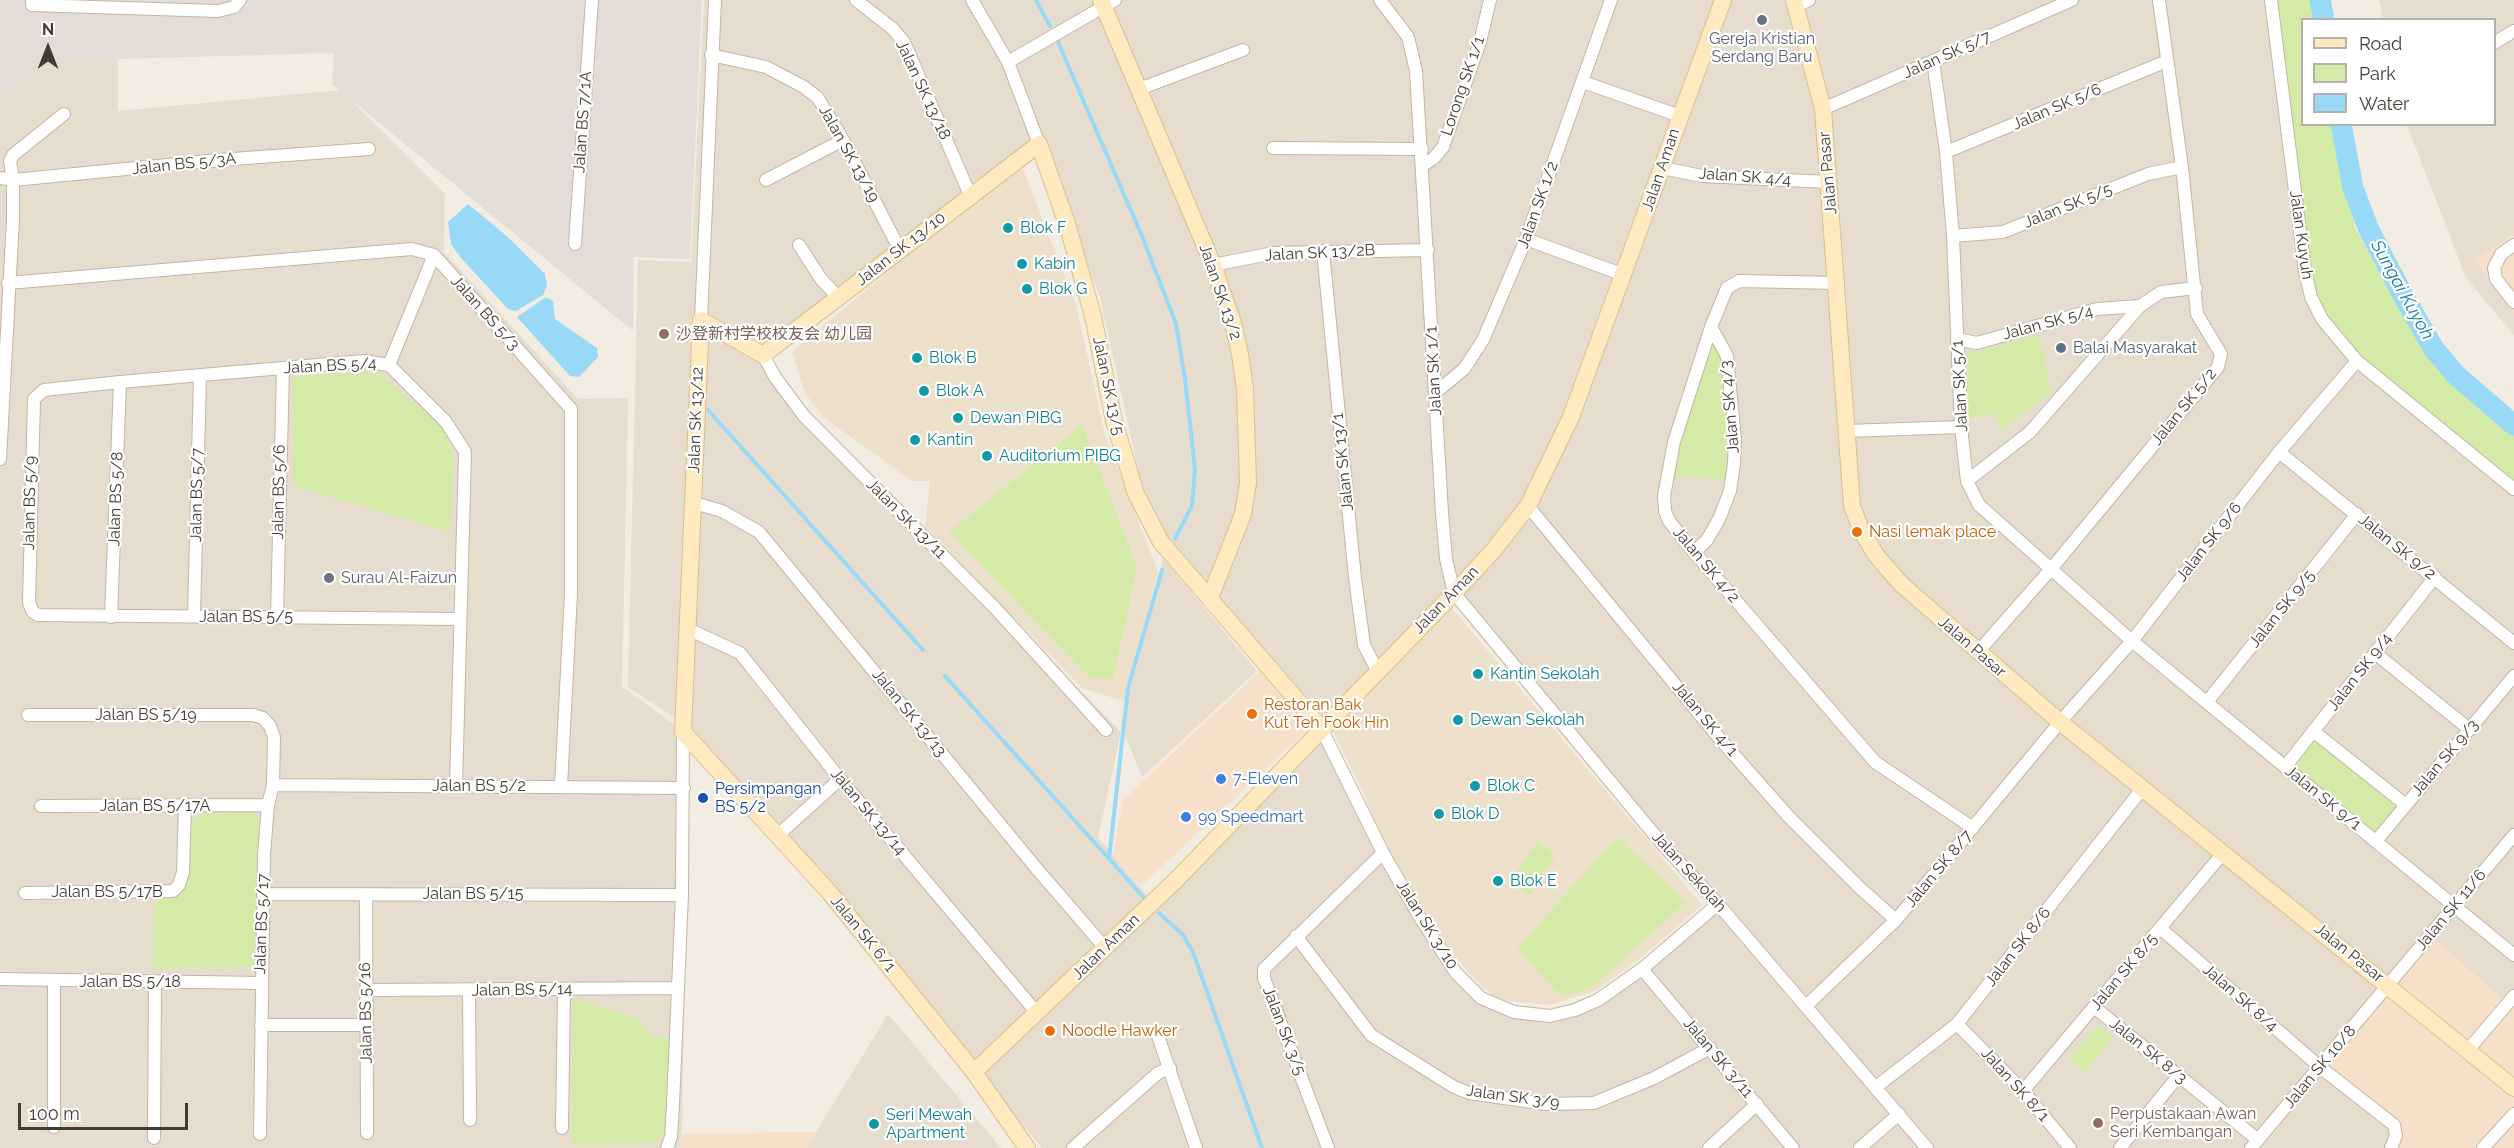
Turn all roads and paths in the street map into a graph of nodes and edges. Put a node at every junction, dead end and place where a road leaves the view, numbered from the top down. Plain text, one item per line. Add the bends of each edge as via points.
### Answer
1 (240, 0) edge
2 (592, 0) edge
3 (715, 0) edge
4 (856, 0) edge
5 (972, 0) edge
6 (1380, 0) edge
7 (1490, 0) edge
8 (1611, 0) edge
9 (1723, 0) edge
10 (2072, 0) edge
11 (2159, 0) edge
12 (2271, 0) edge
13 (32, 2) edge
14 (1107, 2) edge
15 (1800, 2) edge
16 (2514, 31) edge
17 (2496, 41) edge
18 (1243, 50) dead end
19 (711, 55) junction
20 (1933, 61) junction
21 (2167, 61) junction
22 (1008, 62) junction
23 (1583, 82) junction
24 (1139, 89) junction
25 (1823, 109) junction
26 (64, 114) dead end
27 (1680, 116) junction
28 (843, 140) junction
29 (1039, 144) junction
30 (1273, 148) dead end
31 (369, 149) dead end
32 (1422, 149) junction
33 (1946, 152) junction
34 (1423, 165) junction
35 (2182, 167) junction
36 (1662, 168) junction
37 (0, 178) edge
38 (13, 180) junction
39 (766, 180) dead end
40 (1828, 182) junction
41 (970, 195) junction
42 (1953, 236) junction
43 (1526, 239) junction
44 (575, 244) dead end
45 (799, 245) dead end
46 (2514, 245) edge
47 (900, 249) junction
48 (1428, 250) junction
49 (1323, 251) junction
50 (434, 255) junction
51 (1213, 265) junction
52 (1624, 275) junction
53 (8, 283) junction
54 (1838, 283) junction
55 (2196, 288) junction
56 (839, 298) junction
57 (2514, 302) edge
58 (4, 304) edge
59 (2140, 306) junction
60 (701, 320) junction
61 (1711, 327) junction
62 (1957, 339) junction
63 (763, 355) junction
64 (2357, 361) junction
65 (389, 365) junction
66 (283, 368) junction
67 (200, 375) junction
68 (120, 382) junction
69 (1435, 393) junction
70 (38, 394) joint
71 (1961, 427) junction
72 (1847, 431) junction
73 (2279, 452) junction
74 (0, 459) edge
75 (1967, 481) junction
76 (2514, 489) edge
77 (694, 503) junction
78 (1527, 506) junction
79 (2357, 514) junction
80 (1694, 552) junction
81 (2051, 569) junction
82 (2435, 577) junction
83 (1454, 592) junction
84 (1210, 598) junction
85 (33, 612) joint
86 (195, 616) junction
87 (277, 616) junction
88 (111, 617) junction
89 (460, 619) junction
90 (688, 629) junction
91 (2132, 641) junction
92 (2514, 643) edge
93 (1977, 653) junction
94 (2375, 653) junction
95 (1377, 670) junction
96 (2514, 676) edge
97 (2207, 702) junction
98 (28, 715) dead end
99 (263, 718) joint
100 (2060, 722) junction
101 (1321, 728) junction
102 (2469, 729) junction
103 (1106, 730) dead end
104 (2313, 731) junction
105 (683, 732) junction
106 (2285, 766) junction
107 (840, 779) junction
108 (273, 785) junction
109 (456, 786) junction
110 (561, 786) junction
111 (684, 788) junction
112 (2142, 789) junction
113 (268, 805) junction
114 (2406, 805) junction
115 (41, 806) dead end
116 (185, 806) junction
117 (1973, 828) junction
118 (2514, 835) edge
119 (777, 836) junction
120 (2376, 841) junction
121 (2224, 852) junction
122 (1383, 853) junction
123 (25, 893) dead end
124 (263, 894) junction
125 (366, 894) junction
126 (682, 896) junction
127 (1718, 904) junction
128 (2456, 905) junction
129 (1896, 920) junction
130 (2160, 928) junction
131 (1296, 936) junction
132 (1106, 949) junction
133 (2514, 955) edge
134 (1642, 969) junction
135 (0, 980) edge
136 (54, 981) junction
137 (155, 982) junction
138 (261, 983) junction
139 (2388, 985) junction
140 (677, 988) junction
141 (366, 990) junction
142 (564, 990) junction
143 (469, 991) junction
144 (2514, 996) edge
145 (1806, 1006) junction
146 (2094, 1007) junction
147 (1036, 1013) junction
148 (1957, 1024) junction
149 (261, 1025) junction
150 (367, 1025) junction
151 (1157, 1033) dead end
152 (1710, 1048) junction
153 (2468, 1050) junction
154 (2320, 1067) junction
155 (1170, 1068) junction
156 (974, 1072) junction
157 (2179, 1076) junction
158 (1876, 1087) junction
159 (2514, 1088) edge
160 (2023, 1091) junction
161 (1757, 1104) junction
162 (1899, 1114) junction
163 (2514, 1114) edge
164 (470, 1120) dead end
165 (54, 1126) dead end
166 (562, 1128) dead end
167 (367, 1133) dead end
168 (260, 1134) dead end
169 (154, 1138) dead end
170 (2254, 1144) edge
171 (667, 1148) edge
172 (1027, 1148) edge
173 (1073, 1148) edge
174 (1196, 1148) edge
175 (1328, 1148) edge
176 (1708, 1148) edge
177 (1793, 1148) edge
178 (1860, 1148) edge
179 (1928, 1148) edge
180 (2070, 1148) edge
181 (2120, 1148) edge
182 (2391, 1148) edge
183 (2483, 1148) edge

1 - 13 street via 234,7 218,11
2 - 44 street, Jalan BS 7/1A
3 - 19 street, Jalan SK 13/12
4 - 41 street, Jalan SK 13/18 via 904,42
5 - 22 street, Jalan SK 13/5
6 - 32 street, Jalan SK 1/1 via 1400,23 1411,48
7 - 34 street, Lorong SK 1/1 via 1480,42 1443,147
8 - 23 street, Jalan SK 1/2
9 - 27 street, Jalan Aman
10 - 20 street, Jalan SK 5/7
11 - 21 street, Jalan SK 5/2
12 - 64 street, Jalan Kuyuh via 2311,297 2322,319
14 - 22 street
14 - 24 street, Jalan SK 13/2
15 - 25 street, Jalan Pasar
16 - 17 street
18 - 24 street
19 - 28 street, Jalan SK 13/19 via 755,63 812,92
19 - 60 street, Jalan SK 13/12
20 - 25 street, Jalan SK 5/7
20 - 33 street, Jalan SK 5/1
21 - 33 street, Jalan SK 5/6
21 - 35 street, Jalan SK 5/2
22 - 29 street, Jalan SK 13/5
23 - 27 street
23 - 43 street, Jalan SK 1/2
24 - 51 street, Jalan SK 13/2
25 - 40 street, Jalan Pasar
26 - 38 street via 13,155
27 - 36 street, Jalan Aman
28 - 39 street
28 - 47 street, Jalan SK 13/19
29 - 41 street, Jalan SK 13/10
29 - 84 street, Jalan SK 13/5 via 1093,316 1114,421 1136,494 1161,542
30 - 32 street
31 - 38 street, Jalan BS 5/3A
32 - 34 street, Jalan SK 1/1
33 - 42 street, Jalan SK 5/1
34 - 48 street, Jalan SK 1/1
35 - 42 street, Jalan SK 5/5 via 2148,174 2003,232
35 - 55 street, Jalan SK 5/2
36 - 40 street, Jalan SK 4/4 via 1702,176
36 - 52 street, Jalan Aman
37 - 38 street, Jalan BS 5/3A
38 - 53 street
40 - 54 street, Jalan Pasar
41 - 47 street, Jalan SK 13/10
42 - 62 street, Jalan SK 5/1
43 - 52 street
43 - 69 street, Jalan SK 1/2 via 1483,340 1464,369
45 - 56 street
46 - 57 street via 2495,263 2496,279
47 - 56 street, Jalan SK 13/10
48 - 49 street, Jalan SK 13/2B
48 - 69 street, Jalan SK 1/1
49 - 51 street, Jalan SK 13/2B via 1274,253
49 - 95 street, Jalan SK 13/1 via 1355,578 1364,645
50 - 53 street via 412,249
50 - 65 street
50 - 110 street, Jalan BS 5/3 via 571,409 571,594
51 - 84 street, Jalan SK 13/2 via 1240,354 1248,452 1243,514
52 - 78 street, Jalan Aman via 1571,417
53 - 58 street
54 - 61 street, Jalan SK 4/2 via 1738,281 1727,288
54 - 72 street, Jalan Pasar
55 - 59 street via 2161,292
55 - 81 street, Jalan SK 5/2 via 2199,320 2221,354 2218,367
56 - 63 street, Jalan SK 13/10
58 - 74 street
59 - 62 street, Jalan SK 5/4 via 2097,309 1977,342
59 - 75 street via 2030,432
60 - 63 street
60 - 77 street, Jalan SK 13/12
61 - 80 street, Jalan SK 4/3 via 1727,356 1734,464 1730,491 1719,519 1707,540
61 - 80 street, Jalan SK 4/2 via 1674,442 1664,496 1669,521
62 - 71 street, Jalan SK 5/1
63 - 103 street, Jalan SK 13/11 via 804,416 996,609
64 - 73 street, Jalan SK 9/6
64 - 76 street, Jalan Kuyuh
65 - 66 street, Jalan BS 5/4 via 364,361
65 - 89 street, Jalan BS 5/4 via 446,422 465,452
66 - 67 street, Jalan BS 5/4
66 - 87 street, Jalan BS 5/6
67 - 68 street, Jalan BS 5/4
67 - 86 street, Jalan BS 5/7
68 - 70 street, Jalan BS 5/4 via 51,389
68 - 88 street, Jalan BS 5/8
69 - 83 street, Jalan SK 1/1 via 1446,559
70 - 85 street, Jalan BS 5/9 via 33,406 30,503 28,603
71 - 72 street
71 - 75 street, Jalan SK 5/1
72 - 93 street, Jalan Pasar via 1852,506 1876,555 1901,584
73 - 79 street, Jalan SK 9/2
73 - 91 street, Jalan SK 9/6
75 - 81 street, Jalan SK 5/1 via 1979,505
77 - 90 street, Jalan SK 13/12
77 - 132 street, Jalan SK 13/13 via 722,511 759,532
78 - 83 street, Jalan Aman via 1493,551
78 - 129 street, Jalan SK 4/1 via 1789,817
79 - 82 street, Jalan SK 9/2
79 - 97 street, Jalan SK 9/5
80 - 117 street, Jalan SK 4/2 via 1875,762
81 - 91 street, Jalan SK 5/1
81 - 93 street, Jalan SK 5/2
82 - 92 street, Jalan SK 9/2
82 - 94 street, Jalan SK 9/4
83 - 95 street, Jalan Aman
83 - 127 street, Jalan Sekolah via 1663,845
84 - 101 street, Jalan SK 13/5
85 - 88 street, Jalan BS 5/5 via 44,617
86 - 87 street, Jalan BS 5/5
86 - 88 street, Jalan BS 5/5
87 - 89 street, Jalan BS 5/5
89 - 109 street, Jalan BS 5/4
90 - 105 street, Jalan SK 13/12
90 - 107 street, Jalan SK 13/14 via 740,653
91 - 97 street, Jalan SK 9/1
91 - 100 street, Jalan SK 9/6
93 - 100 street, Jalan Pasar
94 - 102 street
94 - 104 street, Jalan SK 9/4
95 - 101 street, Jalan Aman
96 - 102 street, Jalan SK 9/3
97 - 106 street, Jalan SK 9/1
98 - 99 street, Jalan BS 5/19
99 - 108 street, Jalan BS 5/17 via 274,737
100 - 112 street, Jalan Pasar
100 - 117 street, Jalan SK 8/7
101 - 122 street, Jalan SK 3/10
101 - 132 street, Jalan Aman
102 - 114 street, Jalan SK 9/3
104 - 106 street, Jalan SK 9/4
104 - 114 street
105 - 111 street
105 - 119 street, Jalan SK 6/1
106 - 120 street, Jalan SK 9/1
107 - 119 street
107 - 147 street, Jalan SK 13/14
108 - 109 street, Jalan BS 5/2
108 - 113 street, Jalan BS 5/17
109 - 110 street, Jalan BS 5/2
110 - 111 street, Jalan BS 5/2
111 - 126 street
112 - 121 street, Jalan Pasar
112 - 148 street, Jalan SK 8/6
113 - 116 street, Jalan BS 5/17A
113 - 124 street, Jalan BS 5/17
114 - 120 street, Jalan SK 9/3
115 - 116 street, Jalan BS 5/17A
116 - 123 street, Jalan BS 5/17B via 183,872 173,891
117 - 129 street, Jalan SK 8/7
118 - 128 street, Jalan SK 11/6
119 - 156 street, Jalan SK 6/1 via 830,893
120 - 128 street, Jalan SK 9/1
121 - 130 street, Jalan SK 8/5
121 - 139 street, Jalan Pasar
122 - 131 street, Jalan SK 3/5
122 - 134 street, Jalan SK 3/10 via 1456,973 1481,998 1514,1012 1550,1016 1598,1000
124 - 125 street, Jalan BS 5/15
124 - 138 street, Jalan BS 5/17
125 - 126 street, Jalan BS 5/15
125 - 141 street, Jalan BS 5/16
126 - 140 street
127 - 134 street, Jalan SK 3/10
127 - 145 street, Jalan Sekolah
128 - 133 street, Jalan SK 9/1
128 - 139 street, Jalan SK 11/6
129 - 145 street, Jalan SK 8/7
130 - 146 street, Jalan SK 8/5
130 - 154 street, Jalan SK 8/4
131 - 152 street, Jalan SK 3/9 via 1371,1035 1469,1093 1546,1104 1594,1103 1654,1078
131 - 175 street, Jalan SK 3/5 via 1266,964 1264,978
132 - 147 street, Jalan Aman
134 - 152 street, Jalan SK 3/11
135 - 136 street, Jalan BS 5/18
136 - 137 street, Jalan BS 5/18
136 - 165 street
137 - 138 street, Jalan BS 5/18
137 - 169 street
138 - 149 street, Jalan BS 5/17
139 - 153 street, Jalan Pasar
139 - 154 street, Jalan SK 10/8
140 - 142 street, Jalan BS 5/14
140 - 171 street via 671,1137
141 - 143 street, Jalan BS 5/14
141 - 150 street, Jalan BS 5/16
142 - 143 street, Jalan BS 5/14
142 - 166 street
143 - 164 street
144 - 153 street
145 - 158 street, Jalan Sekolah
146 - 157 street, Jalan SK 8/3
146 - 160 street, Jalan SK 8/5
147 - 156 street, Jalan Aman
148 - 158 street, Jalan SK 8/6
148 - 160 street, Jalan SK 8/1
149 - 150 street
149 - 168 street, Jalan BS 5/17
150 - 167 street, Jalan BS 5/16
151 - 155 street
152 - 161 street, Jalan SK 3/11
153 - 159 street, Jalan Pasar
154 - 170 street, Jalan SK 10/8
154 - 182 street, Jalan SK 8/4 via 2394,1125 2396,1136
155 - 173 street via 1158,1073
155 - 174 street
156 - 172 street, Jalan SK 6/1
157 - 170 street, Jalan SK 8/3
157 - 181 street
158 - 162 street, Jalan Sekolah
160 - 180 street, Jalan SK 8/1
161 - 176 street
161 - 177 street, Jalan SK 3/11
162 - 178 street
162 - 179 street, Jalan Sekolah
163 - 183 street

